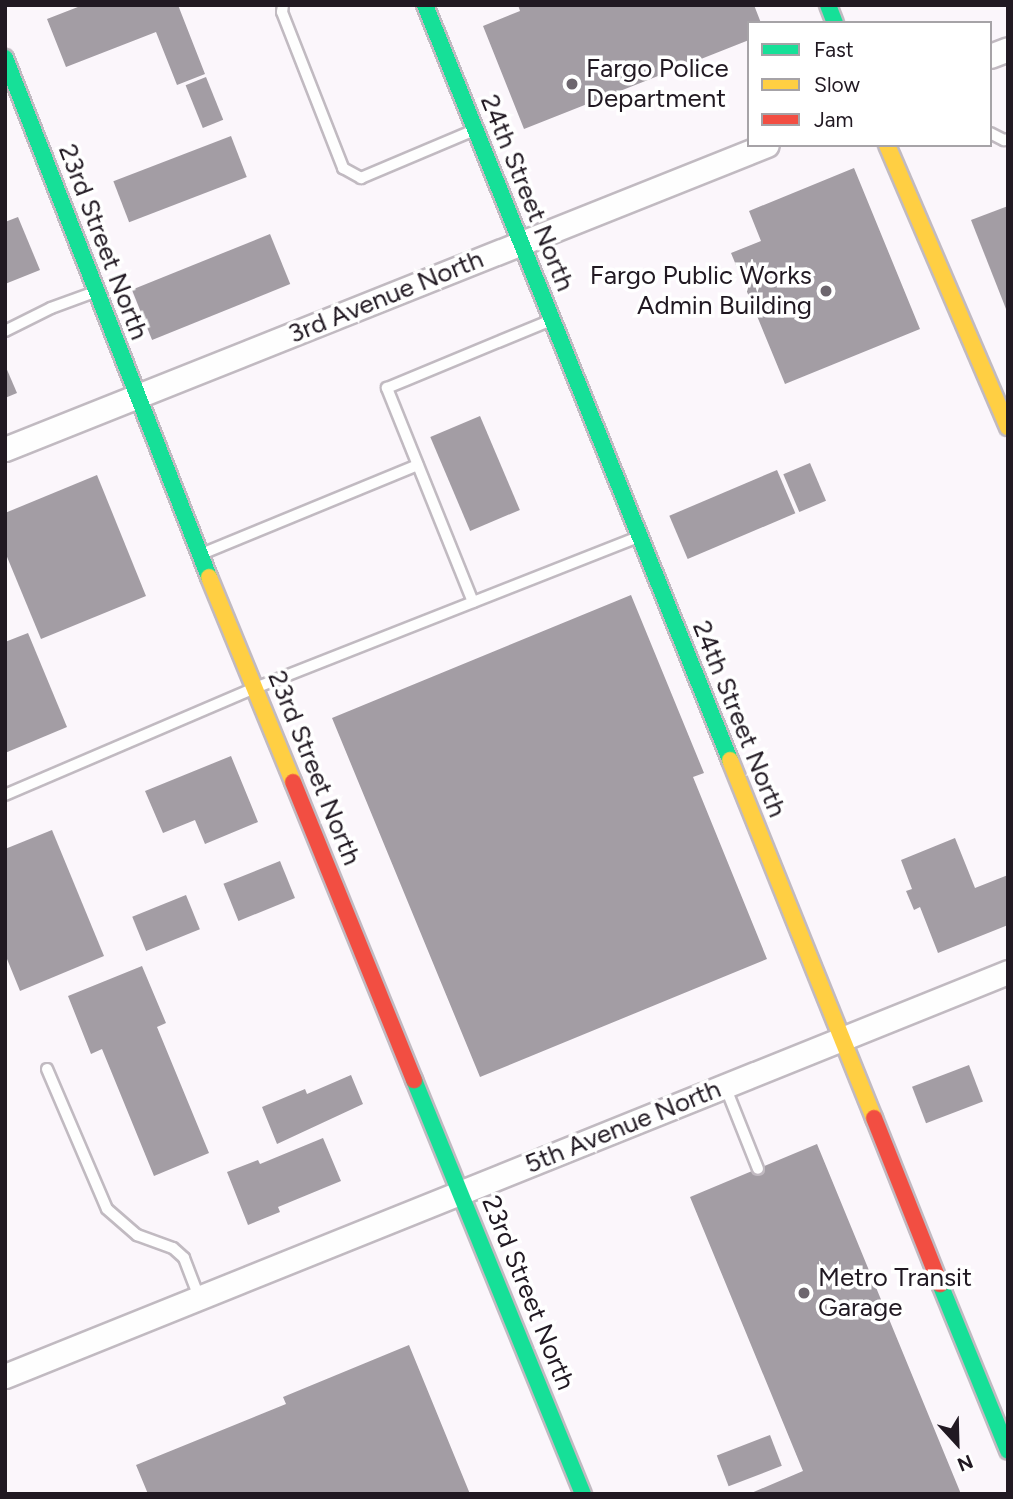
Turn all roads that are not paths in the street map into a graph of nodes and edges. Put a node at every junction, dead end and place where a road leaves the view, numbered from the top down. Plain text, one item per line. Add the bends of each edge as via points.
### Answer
1 (283, 5) edge
2 (425, 5) edge
3 (5, 58) edge
4 (475, 130) junction
5 (992, 134) edge
6 (1008, 139) edge
7 (762, 147) edge
8 (888, 147) edge
9 (521, 243) junction
10 (95, 292) junction
11 (552, 320) junction
12 (5, 331) edge
13 (136, 397) junction
14 (1008, 427) edge
15 (5, 449) edge
16 (418, 465) junction
17 (639, 536) junction
18 (200, 554) junction
19 (472, 602) junction
20 (255, 688) junction
21 (5, 795) edge
22 (1008, 972) edge
23 (842, 1038) junction
24 (47, 1069) dead end
25 (725, 1086) junction
26 (758, 1169) dead end
27 (460, 1193) junction
28 (199, 1297) junction
29 (5, 1376) edge
30 (1008, 1451) edge
31 (583, 1494) edge

1 - 4 lane via 343,168 361,178
2 - 4 street, 24th Street North
3 - 10 street, 23rd Street North
4 - 9 street, 24th Street North
5 - 6 lane
7 - 9 street, 3rd Avenue North
8 - 14 street
9 - 11 street, 24th Street North
9 - 13 street, 3rd Avenue North
10 - 12 lane
10 - 13 street, 23rd Street North
11 - 16 lane via 387,388
11 - 17 street, 24th Street North
13 - 15 street, 3rd Avenue North
13 - 18 street, 23rd Street North
16 - 18 lane
16 - 19 lane
17 - 19 lane
17 - 23 street, 24th Street North
18 - 20 street, 23rd Street North
19 - 20 lane
20 - 21 lane
20 - 27 street, 23rd Street North
22 - 23 street, 5th Avenue North
23 - 25 street, 5th Avenue North
23 - 30 street, 24th Street North
24 - 28 lane via 107,1209 137,1236 173,1248 184,1258
25 - 26 lane
25 - 27 street, 5th Avenue North
27 - 28 street, 5th Avenue North
27 - 31 street, 23rd Street North
28 - 29 street, 5th Avenue North

